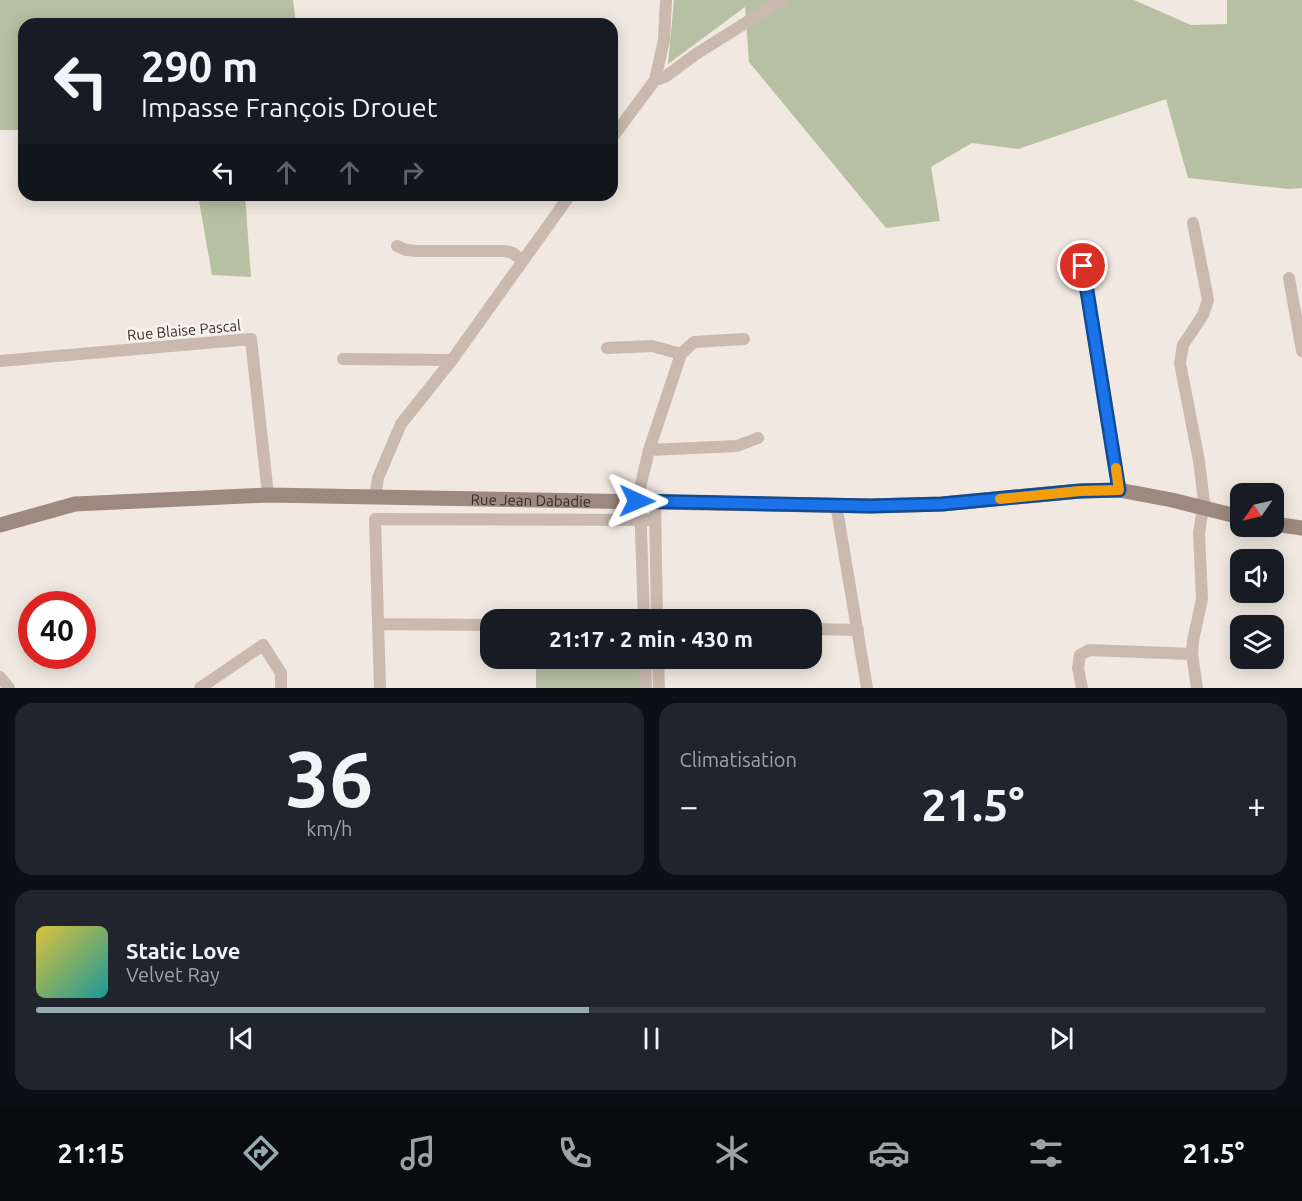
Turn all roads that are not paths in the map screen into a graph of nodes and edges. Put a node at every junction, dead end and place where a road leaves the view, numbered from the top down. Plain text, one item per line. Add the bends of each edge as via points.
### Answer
1 (666, 0) edge
2 (782, 0) edge
3 (655, 80) junction
4 (618, 130) edge
5 (565, 201) edge
6 (1193, 223) dead end
7 (397, 246) dead end
8 (521, 260) junction
9 (1083, 266) dead end
10 (1289, 278) dead end
11 (744, 339) dead end
12 (607, 348) dead end
13 (1302, 351) edge
14 (681, 354) junction
15 (343, 359) dead end
16 (452, 360) junction
17 (0, 361) edge
18 (758, 438) dead end
19 (649, 450) junction
20 (1119, 490) junction
21 (268, 495) junction
22 (375, 498) junction
23 (644, 502) junction
24 (836, 504) junction
25 (1203, 508) junction
26 (1230, 515) edge
27 (654, 520) junction
28 (641, 521) junction
29 (0, 525) edge
30 (1284, 525) edge
31 (1302, 528) edge
32 (644, 609) edge
33 (657, 609) edge
34 (379, 624) junction
35 (480, 625) edge
36 (822, 629) edge
37 (858, 630) junction
38 (1192, 654) junction
39 (645, 669) edge
40 (658, 669) edge
41 (0, 677) edge
42 (9, 688) edge
43 (200, 688) edge
44 (281, 688) edge
45 (380, 688) edge
46 (646, 688) edge
47 (659, 688) edge
48 (867, 688) edge
49 (1082, 688) edge
50 (1197, 688) edge

1 - 3 street via 664,40
2 - 3 street
3 - 4 street
5 - 8 street
6 - 25 street via 1208,300 1183,345 1180,363 1199,460
7 - 8 street via 417,251 505,250
8 - 16 street
9 - 20 street
10 - 13 street
11 - 14 street via 694,342
12 - 14 street via 652,346
14 - 19 street
15 - 16 street
16 - 22 street via 401,424 378,478
17 - 21 street, Rue Blaise Pascal via 251,339
18 - 19 street via 737,446
19 - 23 street via 637,492
20 - 24 street, Rue Jean Dabadie via 942,504
20 - 25 street, Rue Jean Dabadie
21 - 22 street, Rue Jean Dabadie
21 - 29 street, Rue Jean Dabadie via 75,504
22 - 23 street, Rue Jean Dabadie
23 - 24 street, Rue Jean Dabadie
23 - 27 street
23 - 28 street
24 - 37 street
25 - 26 street, Rue Jean Dabadie
25 - 38 street via 1199,533 1202,599
27 - 28 street
27 - 33 street
28 - 32 street
28 - 34 street via 375,519
30 - 31 street
34 - 35 street
34 - 45 street
36 - 37 street
37 - 48 street
38 - 49 street via 1084,652 1078,668
38 - 50 street
39 - 46 street
40 - 47 street
41 - 42 street
43 - 44 street via 263,645 281,674

